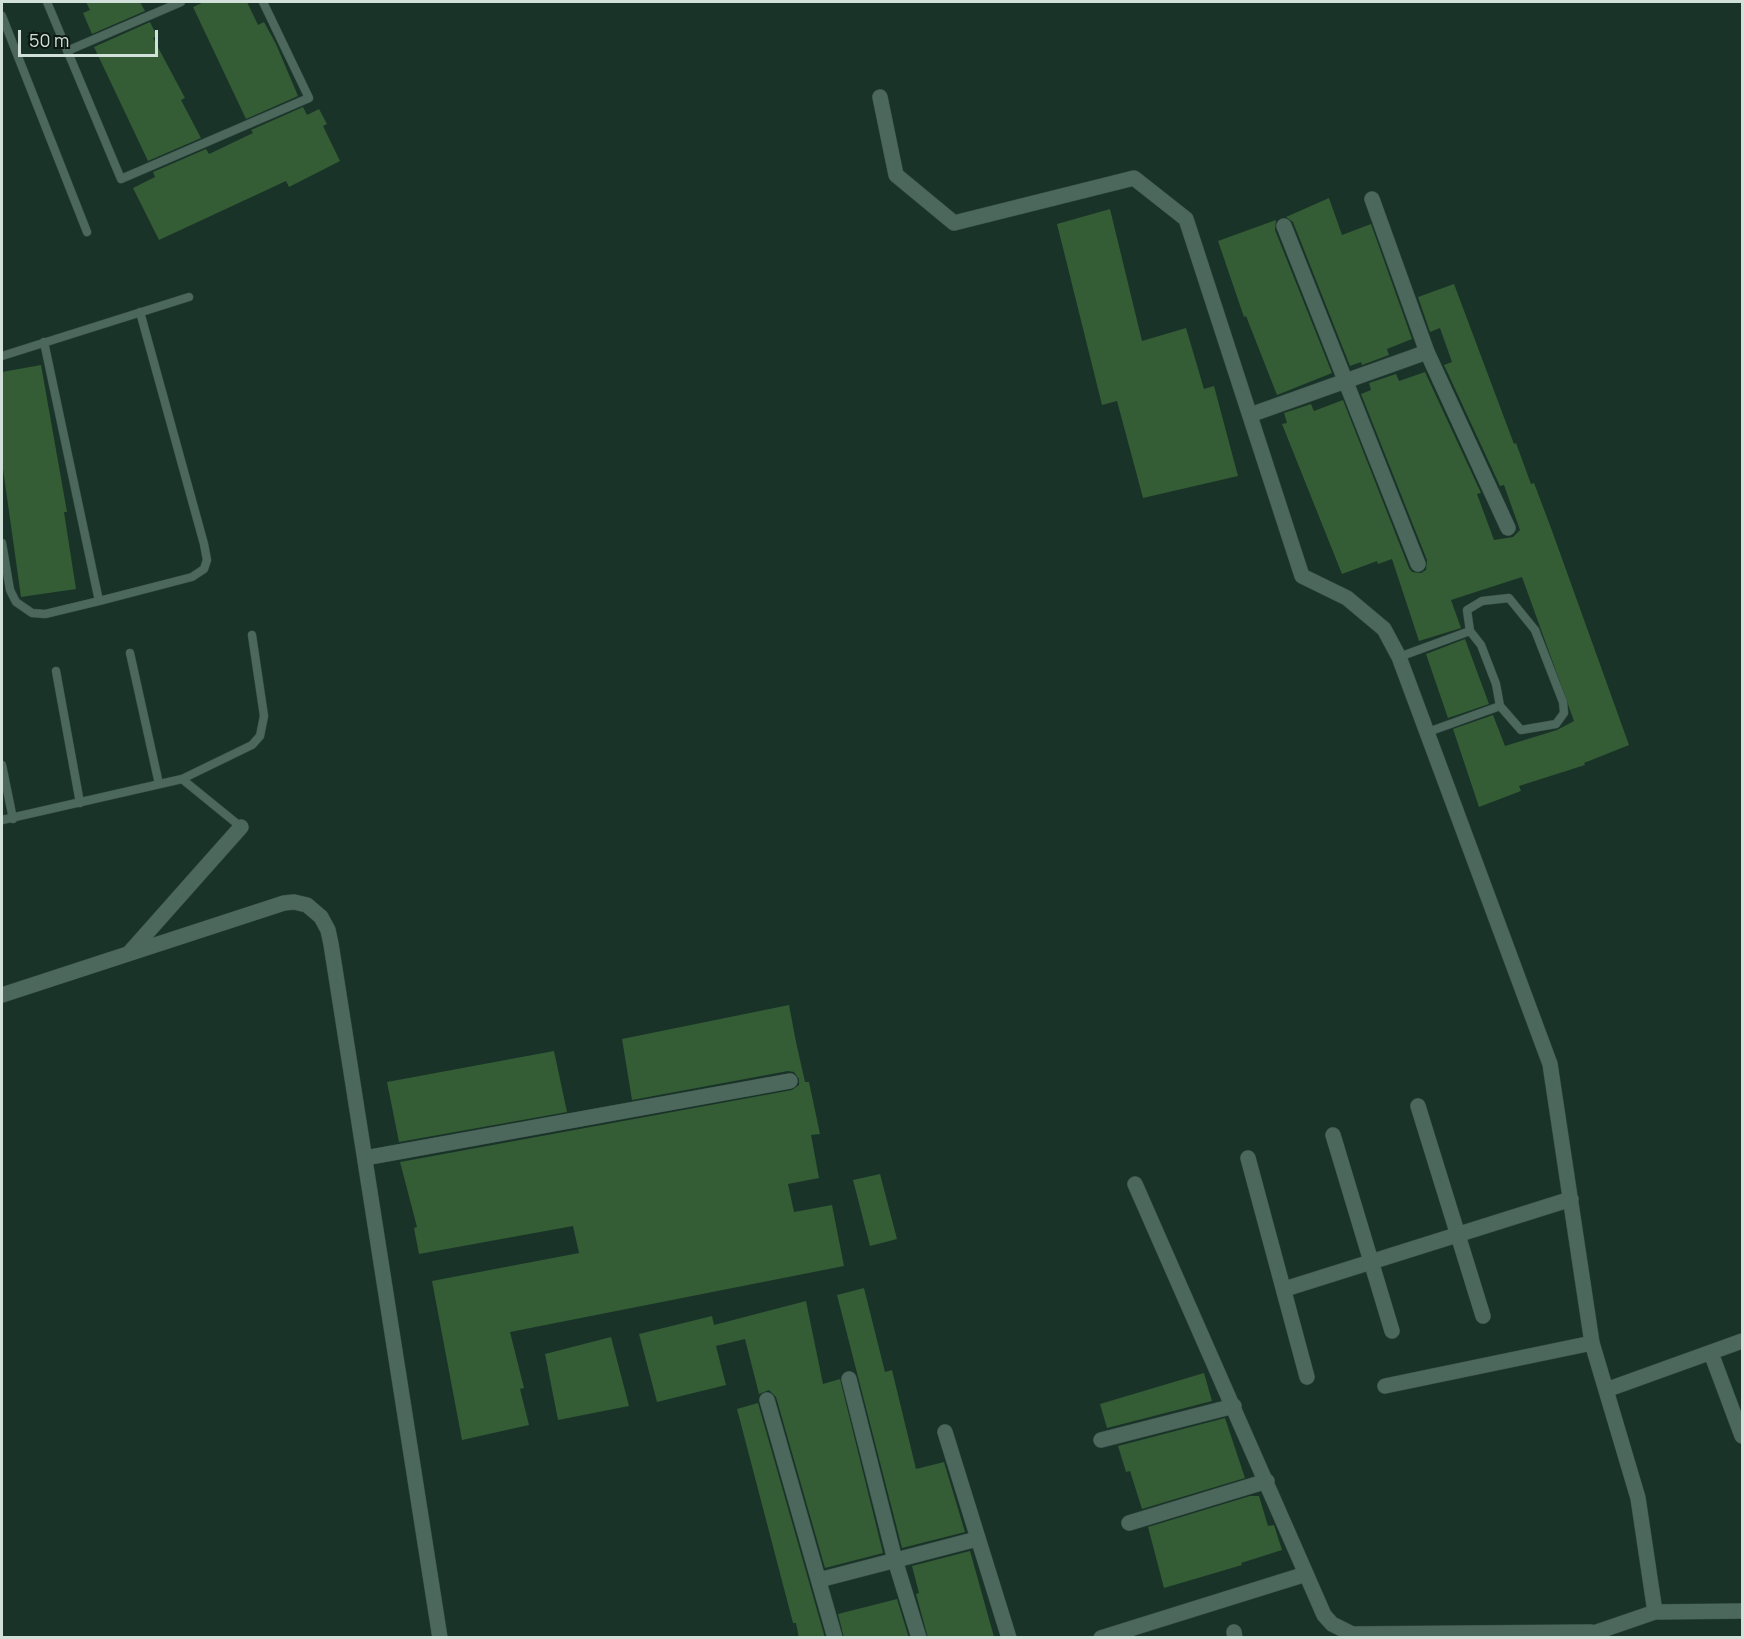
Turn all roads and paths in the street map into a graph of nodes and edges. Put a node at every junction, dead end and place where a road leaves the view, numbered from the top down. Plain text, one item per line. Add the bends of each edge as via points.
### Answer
1 (47, 2) edge
2 (180, 2) edge
3 (263, 2) edge
4 (2, 15) edge
5 (67, 51) junction
6 (880, 97) dead end
7 (1372, 199) dead end
8 (1284, 226) dead end
9 (87, 232) dead end
10 (189, 297) dead end
11 (140, 312) junction
12 (45, 342) junction
13 (1427, 352) junction
14 (2, 356) edge
15 (1347, 379) junction
16 (1250, 415) junction
17 (1508, 528) dead end
18 (2, 543) edge
19 (1418, 564) dead end
20 (99, 601) junction
21 (1470, 631) junction
22 (252, 635) dead end
23 (130, 654) dead end
24 (1399, 657) junction
25 (56, 671) dead end
26 (1500, 706) junction
27 (1428, 732) junction
28 (2, 765) edge
29 (183, 779) junction
30 (159, 784) junction
31 (80, 803) junction
32 (13, 819) junction
33 (2, 820) edge
34 (241, 827) joint
35 (129, 953) junction
36 (2, 995) edge
37 (790, 1081) dead end
38 (1418, 1106) dead end
39 (1333, 1135) dead end
40 (365, 1158) junction
41 (1248, 1158) dead end
42 (1135, 1184) dead end
43 (1571, 1200) junction
44 (1457, 1235) junction
45 (1370, 1262) junction
46 (1285, 1289) junction
47 (1483, 1316) dead end
48 (1392, 1331) dead end
49 (1743, 1341) edge
50 (1592, 1343) junction
51 (1711, 1353) junction
52 (1307, 1377) dead end
53 (849, 1379) dead end
54 (1385, 1386) dead end
55 (1606, 1390) junction
56 (767, 1400) dead end
57 (1234, 1406) junction
58 (945, 1432) dead end
59 (1743, 1436) edge
60 (1101, 1440) dead end
61 (1267, 1481) junction
62 (1129, 1523) dead end
63 (977, 1539) junction
64 (895, 1560) junction
65 (1306, 1574) junction
66 (819, 1581) junction
67 (1743, 1611) edge
68 (1655, 1612) junction
69 (1586, 1635) edge
70 (440, 1638) edge
71 (835, 1638) edge
72 (919, 1638) edge
73 (1008, 1638) edge
74 (1101, 1638) edge

1 - 5 lane
2 - 5 lane
3 - 5 lane via 309,98 121,179
4 - 9 lane
6 - 16 street via 896,175 954,223 1134,178 1186,219
7 - 13 street
8 - 15 street
10 - 11 lane
11 - 12 lane
11 - 20 lane via 207,560 204,569 192,577
12 - 14 lane
12 - 20 lane
13 - 15 street
13 - 17 street
15 - 16 street
15 - 19 street
16 - 24 street via 1302,576 1347,598 1384,629
18 - 20 lane via 10,590 24,610 45,614
21 - 24 lane
21 - 26 lane via 1481,645
21 - 26 lane via 1467,610 1482,601 1509,598 1535,630 1564,712 1557,724 1521,730
22 - 29 lane via 264,716 260,736 252,745
23 - 30 lane
24 - 27 street
25 - 31 lane
26 - 27 lane
27 - 43 street via 1550,1064
28 - 32 lane
29 - 30 lane
29 - 34 lane
30 - 31 lane
31 - 32 lane
32 - 33 lane
34 - 35 street
35 - 36 street
35 - 40 street via 284,903 307,905 321,917 328,930
37 - 40 street
38 - 44 street
39 - 45 street
40 - 70 street
41 - 46 street
42 - 57 street
43 - 44 street
43 - 50 street
44 - 45 street
44 - 47 street
45 - 46 street
45 - 48 street
46 - 52 street
49 - 51 street
50 - 54 street
50 - 55 street
51 - 55 street
51 - 59 street
53 - 64 street
55 - 68 street via 1638,1498
56 - 66 street
57 - 60 street
57 - 61 street
58 - 63 street
61 - 62 street
61 - 65 street
63 - 64 street
63 - 73 street
64 - 66 street
64 - 72 street
65 - 69 street via 1324,1614 1332,1624 1352,1634
65 - 74 street
66 - 71 street
67 - 68 street
68 - 69 street

